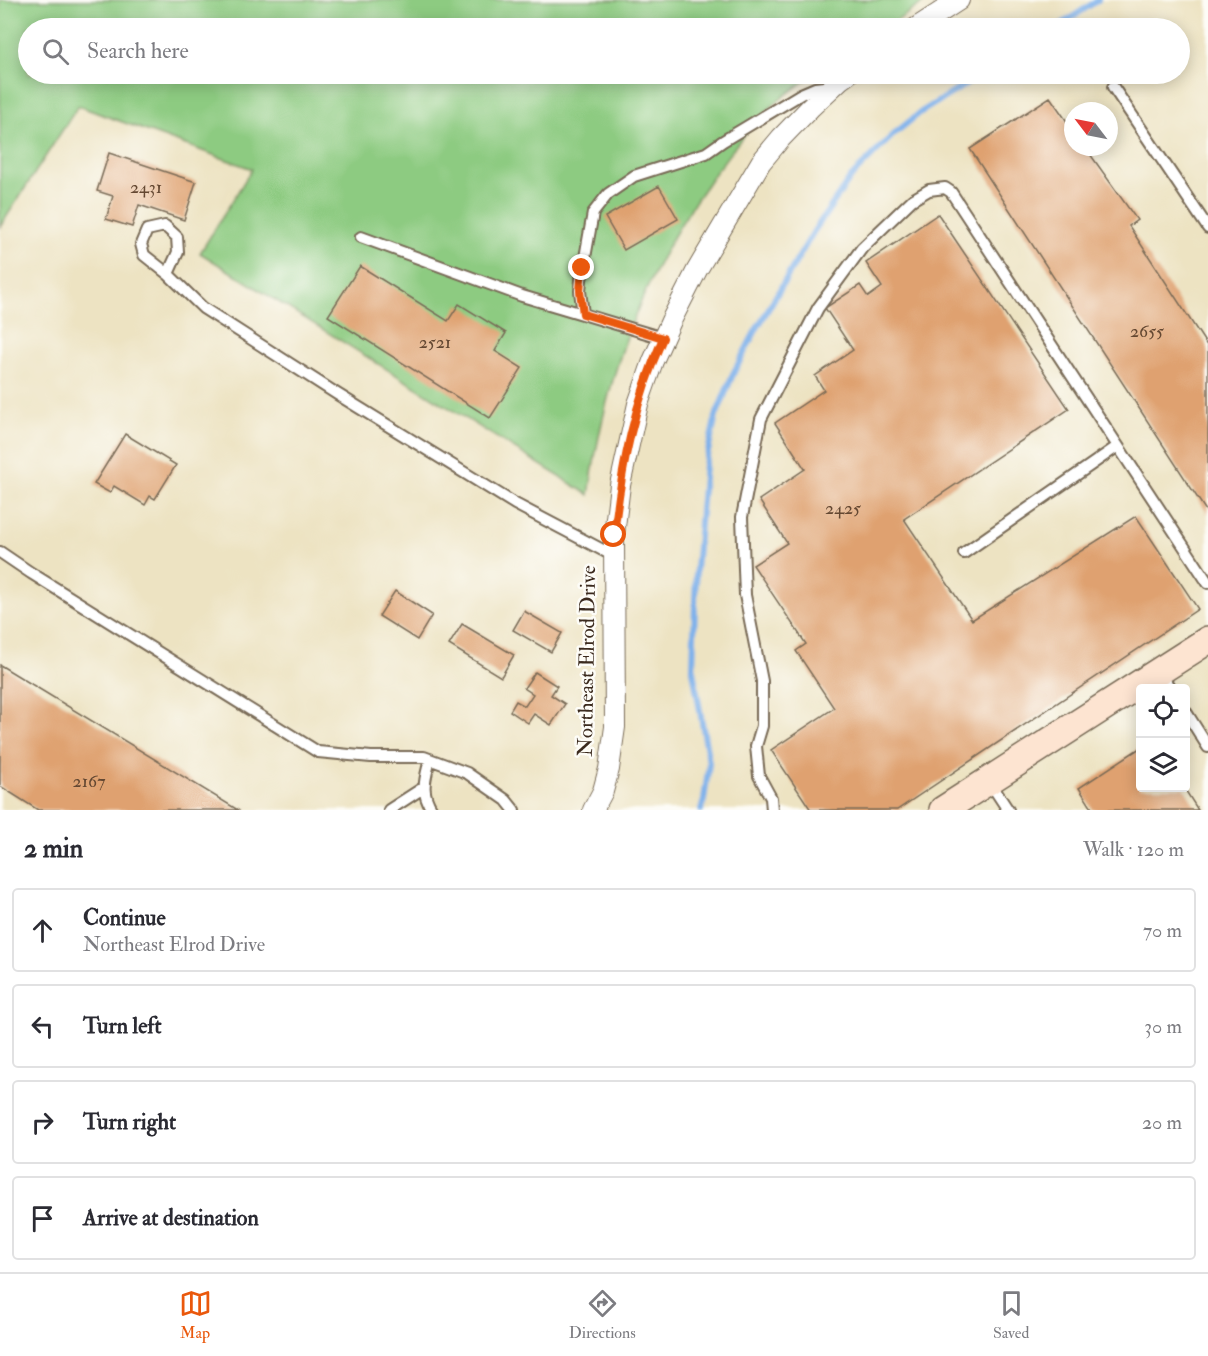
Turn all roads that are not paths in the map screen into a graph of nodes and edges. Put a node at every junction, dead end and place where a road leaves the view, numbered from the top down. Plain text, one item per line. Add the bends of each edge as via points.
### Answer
1 (958, 0) edge
2 (931, 18) edge
3 (835, 84) edge
4 (831, 87) junction
5 (1113, 87) dead end
6 (1208, 228) edge
7 (361, 237) dead end
8 (168, 274) dead end
9 (583, 314) junction
10 (663, 338) junction
11 (1118, 446) junction
12 (0, 552) edge
13 (964, 553) dead end
14 (614, 556) junction
15 (1208, 583) edge
16 (1208, 640) edge
17 (1165, 680) edge
18 (1190, 720) edge
19 (1208, 747) edge
20 (430, 759) junction
21 (989, 780) junction
22 (423, 788) junction
23 (389, 810) edge
24 (432, 810) edge
25 (514, 810) edge
26 (592, 810) edge
27 (772, 810) edge
28 (943, 810) edge
29 (1008, 810) edge

1 - 2 street
3 - 4 street, Northeast Elrod Drive
4 - 9 lane via 801,94 706,153 634,176 608,194 593,213 582,268
4 - 10 street, Northeast Elrod Drive via 762,162 697,270
5 - 6 lane
7 - 9 lane
8 - 14 lane via 203,308 318,381 515,504
9 - 10 lane
10 - 14 street, Northeast Elrod Drive via 638,404 628,446 620,485
11 - 13 lane
11 - 15 lane
11 - 27 lane via 951,192 945,188 929,189 862,248 818,308 761,419 742,517 745,595 762,681 762,726 756,746 759,776 771,798
12 - 20 lane via 318,752
14 - 26 street, Northeast Elrod Drive via 615,728 603,791
16 - 17 street
17 - 21 street
18 - 19 lane
20 - 22 lane
20 - 25 lane via 467,773
21 - 28 street
21 - 29 lane
22 - 23 lane
22 - 24 lane

